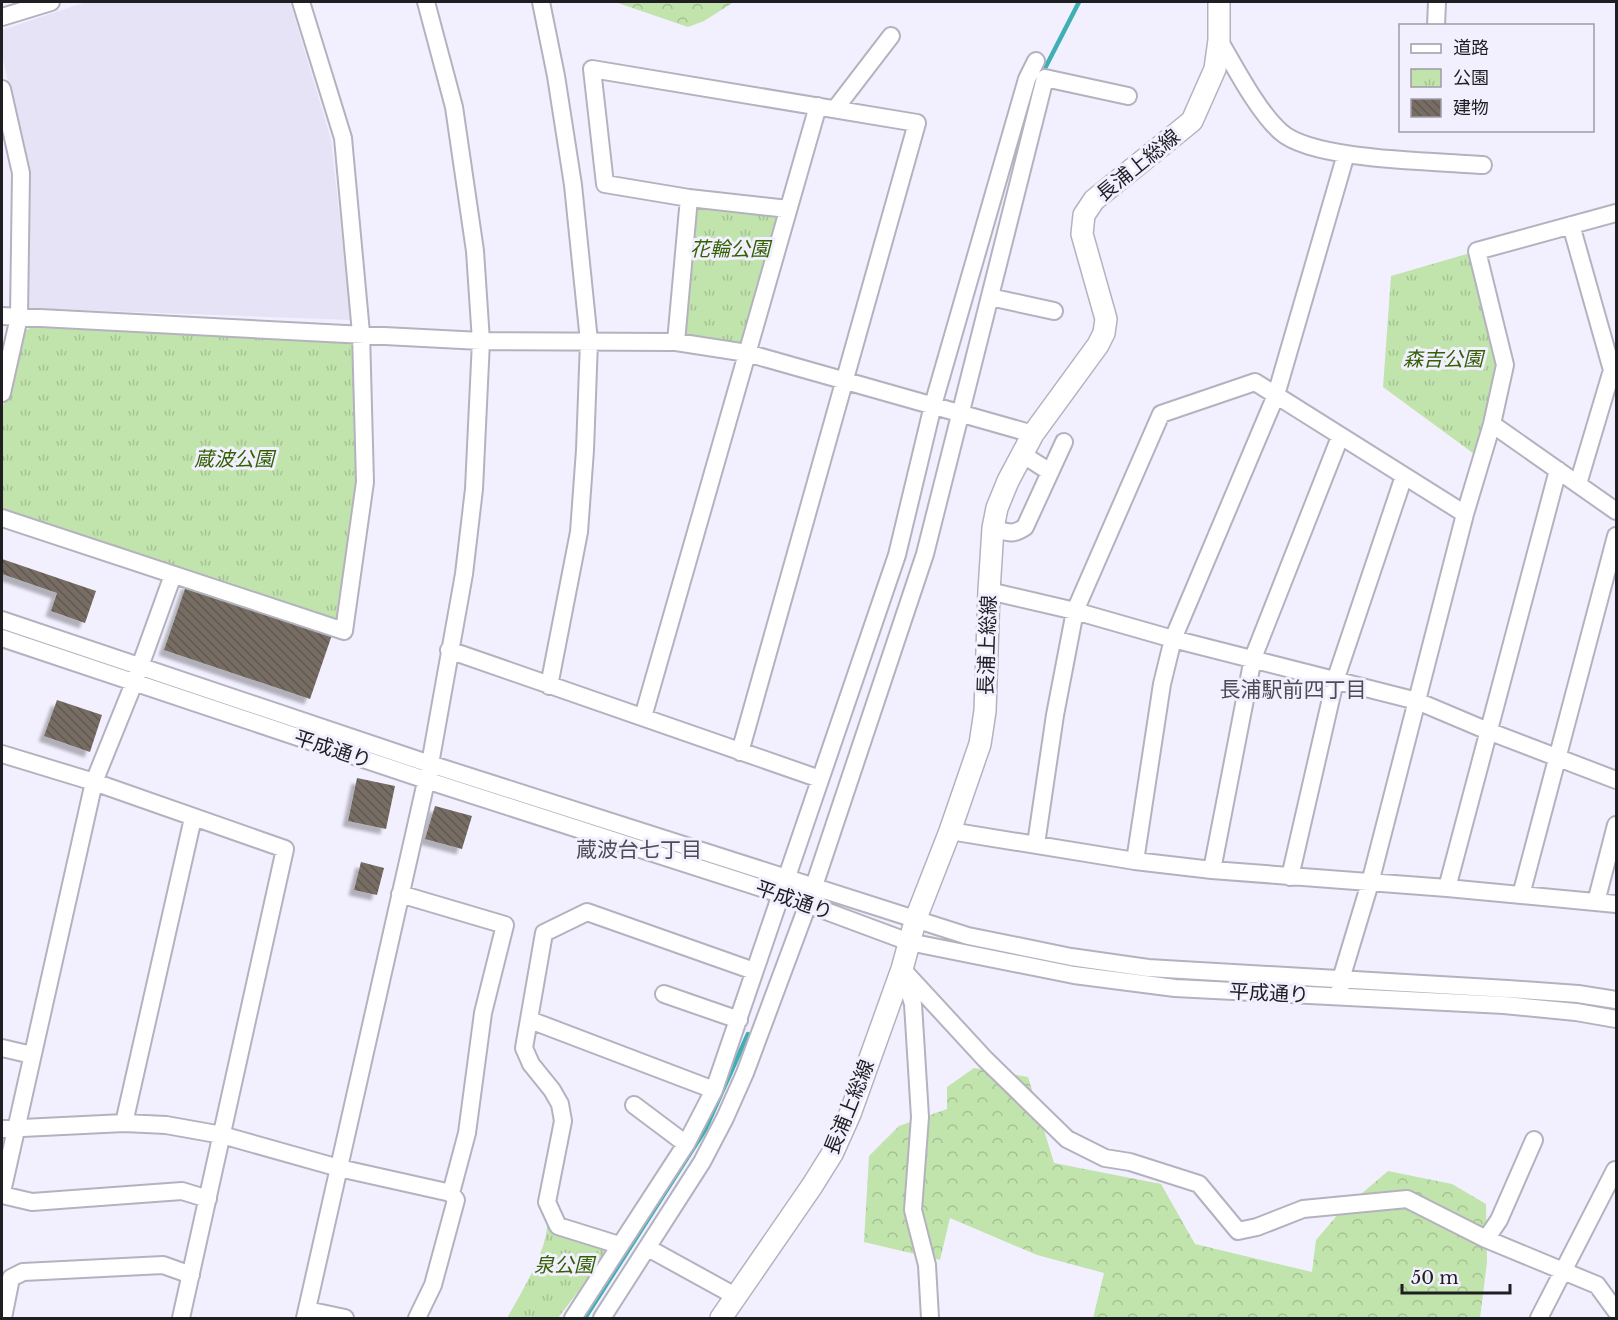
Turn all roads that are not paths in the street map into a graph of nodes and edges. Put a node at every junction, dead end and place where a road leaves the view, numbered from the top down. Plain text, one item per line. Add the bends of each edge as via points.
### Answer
1 (51, 2) edge
2 (301, 2) edge
3 (426, 2) edge
4 (540, 2) edge
5 (1216, 2) edge
6 (1437, 2) edge
7 (2, 17) edge
8 (1436, 24) edge
9 (891, 36) dead end
10 (1219, 40) junction
11 (1036, 61) dead end
12 (2, 89) edge
13 (1128, 96) dead end
14 (818, 106) junction
15 (835, 109) junction
16 (1346, 154) junction
17 (1483, 165) dead end
18 (689, 198) junction
19 (788, 209) junction
20 (1617, 213) edge
21 (1572, 225) junction
22 (990, 297) junction
23 (1054, 311) dead end
24 (2, 316) edge
25 (19, 317) junction
26 (361, 333) junction
27 (481, 341) junction
28 (589, 341) junction
29 (676, 342) junction
30 (747, 353) junction
31 (1614, 369) edge
32 (845, 380) junction
33 (2, 393) edge
34 (1275, 395) junction
35 (933, 405) junction
36 (960, 413) junction
37 (1492, 424) junction
38 (1033, 434) junction
39 (1340, 437) junction
40 (1064, 442) dead end
41 (1022, 454) junction
42 (1558, 470) junction
43 (1050, 472) junction
44 (1404, 476) junction
45 (1578, 484) junction
46 (1617, 511) edge
47 (1465, 514) junction
48 (2, 518) edge
49 (993, 528) junction
50 (1617, 536) edge
51 (173, 575) junction
52 (989, 591) junction
53 (1075, 611) junction
54 (2, 620) edge
55 (2, 638) edge
56 (1173, 639) junction
57 (449, 650) junction
58 (1253, 658) junction
59 (137, 675) junction
60 (1335, 681) junction
61 (549, 686) junction
62 (1417, 701) junction
63 (643, 717) junction
64 (1488, 731) junction
65 (740, 752) junction
66 (2, 754) edge
67 (1558, 758) junction
68 (428, 772) junction
69 (820, 779) junction
70 (1617, 780) edge
71 (94, 782) junction
72 (193, 818) junction
73 (1617, 825) edge
74 (950, 831) junction
75 (1036, 844) junction
76 (1135, 861) junction
77 (1212, 870) junction
78 (1290, 877) junction
79 (1370, 883) junction
80 (782, 886) junction
81 (813, 887) junction
82 (1447, 888) junction
83 (400, 894) junction
84 (1521, 895) junction
85 (1596, 902) junction
86 (808, 904) junction
87 (1617, 904) edge
88 (916, 918) junction
89 (909, 942) junction
90 (902, 969) junction
91 (754, 971) junction
92 (1341, 979) junction
93 (664, 994) dead end
94 (1340, 997) junction
95 (1617, 1000) edge
96 (1617, 1019) edge
97 (530, 1020) junction
98 (739, 1020) junction
99 (2, 1048) edge
100 (32, 1055) junction
101 (714, 1090) junction
102 (634, 1105) dead end
103 (124, 1123) junction
104 (8, 1129) edge
105 (222, 1135) junction
106 (1534, 1140) dead end
107 (686, 1144) junction
108 (339, 1168) junction
109 (1615, 1170) dead end
110 (2, 1193) edge
111 (452, 1193) junction
112 (208, 1199) junction
113 (633, 1223) junction
114 (1486, 1239) junction
115 (651, 1243) junction
116 (619, 1245) junction
117 (1563, 1270) junction
118 (191, 1275) junction
119 (737, 1297) junction
120 (1617, 1311) edge
121 (306, 1314) edge
122 (3, 1318) edge
123 (181, 1318) edge
124 (345, 1318) edge
125 (417, 1318) edge
126 (573, 1318) edge
127 (602, 1318) edge
128 (721, 1318) edge
129 (930, 1318) edge
130 (1539, 1318) edge

1 - 7 street
2 - 26 street via 343,138
3 - 27 street via 461,149 476,251
4 - 28 street via 573,185
5 - 10 main road, 長浦上総線
6 - 8 street
9 - 15 street
10 - 16 street via 1270,122 1282,133 1303,145
10 - 38 main road, 長浦上総線 via 1215,69 1191,121 1094,200 1084,215 1082,234 1106,319 1104,333
11 - 35 street via 1027,79
12 - 25 street via 21,173
13 - 22 street via 1045,78
14 - 15 street
14 - 18 street via 592,69 605,184
14 - 19 street
15 - 32 street via 917,123
16 - 17 street
16 - 34 street
18 - 19 street
18 - 29 street
19 - 30 street
20 - 21 street
21 - 31 street
21 - 37 street via 1477,251 1505,365
22 - 23 street
22 - 36 street
24 - 25 street
25 - 26 street
25 - 33 street
26 - 27 street
26 - 51 street via 365,482 344,631
27 - 28 street
27 - 57 street via 474,489 464,574
28 - 29 street
28 - 61 street via 579,532
29 - 30 street
30 - 32 street
30 - 63 street
31 - 45 street
32 - 35 street
32 - 65 street
34 - 39 street
34 - 53 street via 1255,382 1161,414
34 - 56 street
35 - 36 street
35 - 69 street via 897,555
36 - 38 street
36 - 81 street via 925,554
37 - 42 street
37 - 47 street
38 - 41 main road, 長浦上総線
39 - 44 street
39 - 58 street
40 - 43 street
41 - 43 street
41 - 49 main road, 長浦上総線 via 997,508
42 - 45 street
42 - 64 street
43 - 49 street via 1025,527 1011,533
44 - 47 street
44 - 60 street
45 - 46 street
47 - 62 street
48 - 51 street
49 - 52 main road, 長浦上総線
50 - 67 street
51 - 59 street
52 - 53 street
52 - 74 main road, 長浦上総線 via 980,744
53 - 56 street
53 - 75 street
54 - 59 street, 平成通り
55 - 59 street, 平成通り
56 - 58 street
56 - 76 street via 1162,684
57 - 61 street
57 - 68 street
58 - 60 street
58 - 77 street
59 - 68 street, 平成通り
59 - 71 street
60 - 62 street
60 - 78 street
61 - 63 street
62 - 64 street
62 - 79 street
63 - 65 street
64 - 67 street
64 - 82 street
65 - 69 street
66 - 71 street
67 - 70 street
67 - 84 street
68 - 80 street, 平成通り
68 - 83 street
69 - 80 street
71 - 72 street
71 - 100 street
72 - 103 street
72 - 105 street via 285,849
73 - 85 street
74 - 75 street
74 - 88 main road, 長浦上総線
75 - 76 street
76 - 77 street
77 - 78 street
78 - 79 street
79 - 82 street
79 - 92 street
80 - 81 street, 平成通り
80 - 86 street, 平成通り
80 - 91 street
81 - 86 street
81 - 88 street, 平成通り
82 - 84 street
83 - 108 street
83 - 111 street via 505,925 483,1013 467,1133
84 - 85 street
85 - 87 street
86 - 89 street, 平成通り
86 - 115 street via 725,1118
88 - 89 main road, 長浦上総線
88 - 92 street, 平成通り via 968,936 1071,957 1194,972
89 - 90 main road, 長浦上総線
89 - 94 street, 平成通り via 1074,975 1175,988
90 - 114 street via 985,1059 1067,1139 1105,1158 1199,1184 1238,1231 1304,1209 1407,1199
90 - 119 main road, 長浦上総線 via 832,1154
90 - 129 street via 913,1004 920,1117 913,1210 927,1265
91 - 97 street via 587,912 544,933
91 - 98 street
92 - 94 street
92 - 95 street, 平成通り
93 - 98 street
94 - 96 street, 平成通り via 1504,1005
97 - 101 street
97 - 116 street via 526,1056 560,1104 563,1121 546,1202 558,1226
98 - 101 street
99 - 100 street
100 - 104 street
101 - 107 street
102 - 107 street
103 - 104 street
103 - 105 street via 166,1125
104 - 110 street
105 - 108 street
105 - 112 street
106 - 114 street via 1499,1220
107 - 113 street
108 - 111 street
108 - 121 street
109 - 117 street
110 - 112 street via 32,1202 182,1191
111 - 125 street via 456,1200 433,1285
112 - 118 street
113 - 115 street
113 - 116 street
114 - 117 street
115 - 119 street
115 - 127 street
116 - 126 street
117 - 120 street via 1598,1285
117 - 130 street
118 - 122 street via 162,1264 23,1272 11,1278
118 - 123 street
119 - 128 main road, 長浦上総線
121 - 124 street

